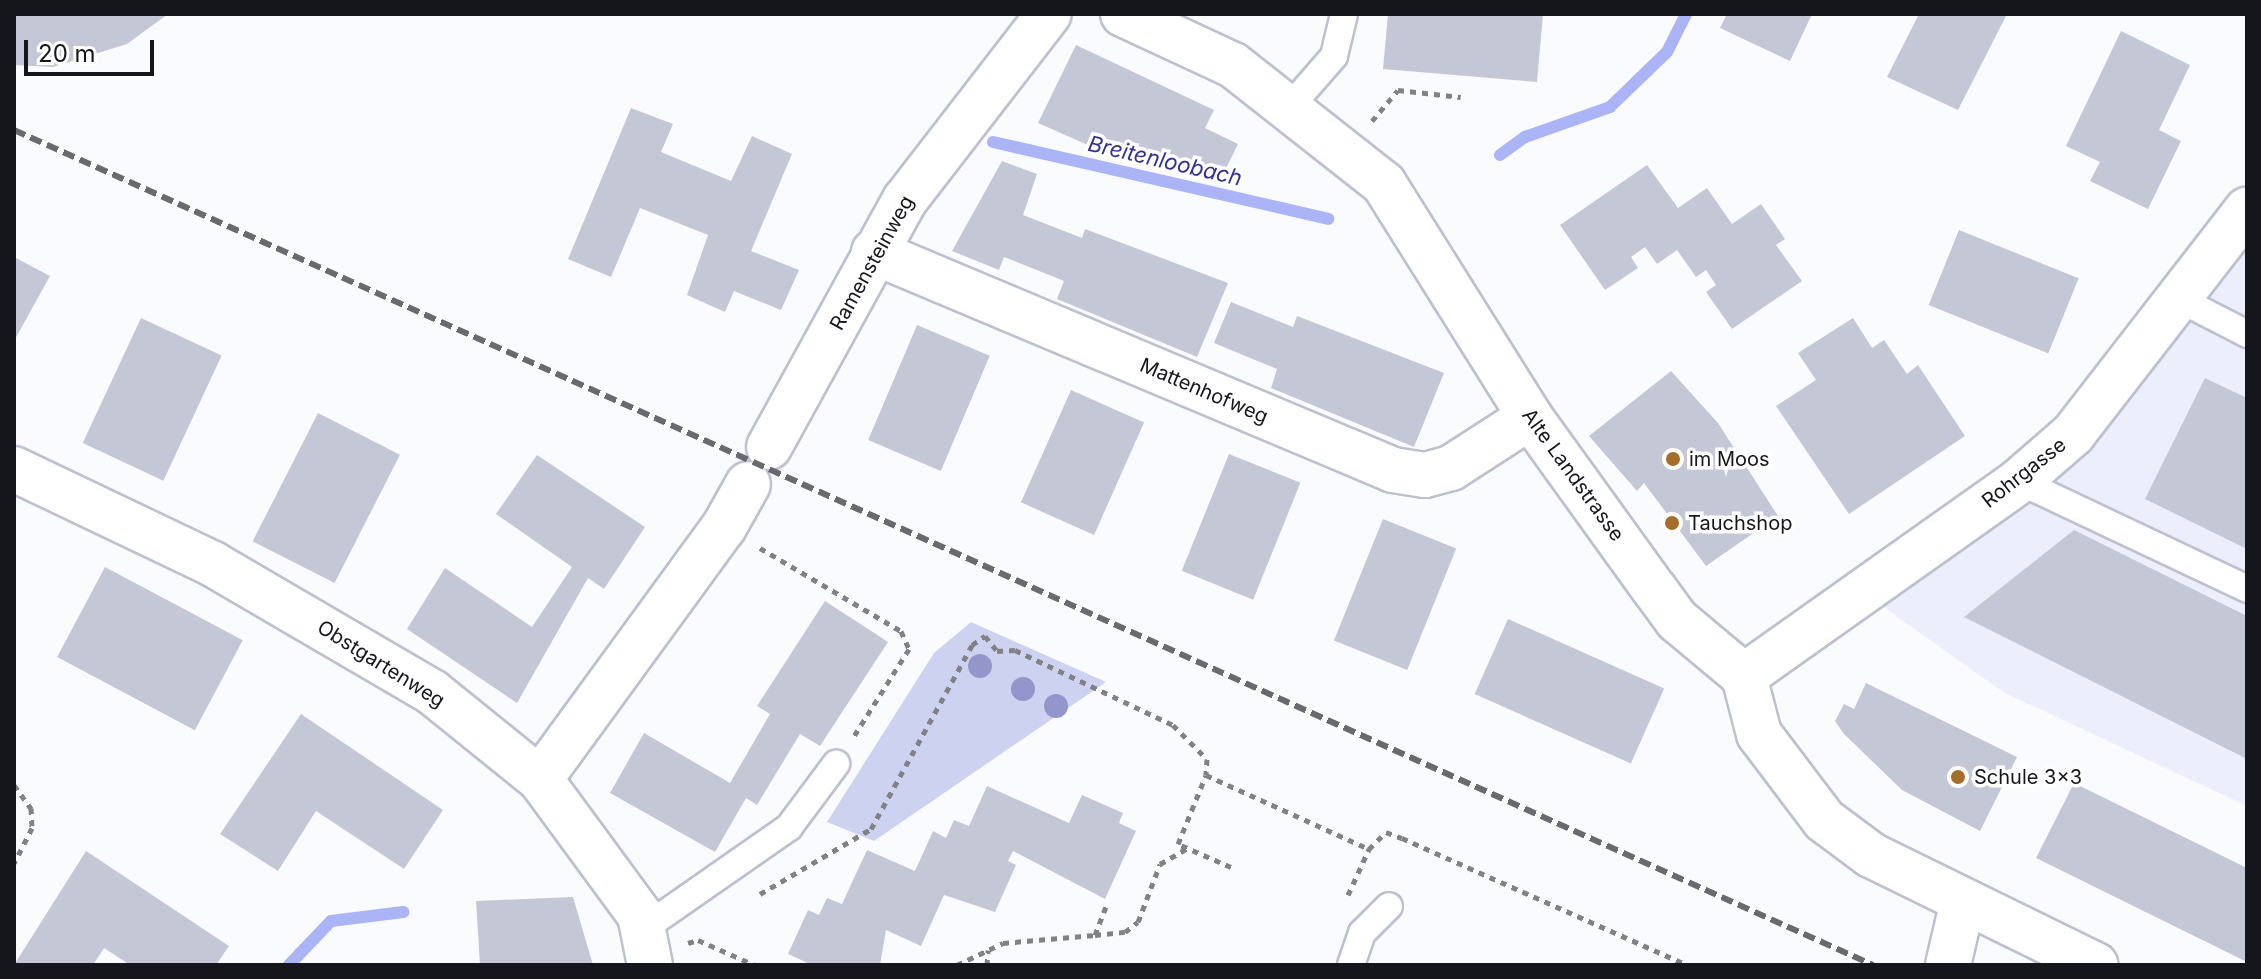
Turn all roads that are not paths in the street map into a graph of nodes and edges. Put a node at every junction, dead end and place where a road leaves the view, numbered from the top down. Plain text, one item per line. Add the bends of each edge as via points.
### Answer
1 (1049, 14) edge
2 (1123, 14) edge
3 (1344, 14) edge
4 (1288, 109) junction
5 (2247, 210) edge
6 (874, 252) junction
7 (2177, 298) junction
8 (2247, 334) edge
9 (1530, 417) junction
10 (14, 469) edge
11 (2019, 481) junction
12 (2247, 589) edge
13 (1744, 676) junction
14 (836, 764) road end
15 (540, 779) junction
16 (1963, 901) junction
17 (1389, 906) dead end
18 (647, 951) edge
19 (1351, 965) edge
20 (1948, 965) edge
21 (2096, 965) edge

1 - 6 street, Ramensteinweg via 905,200
2 - 4 street, Alte Landstrasse via 1233,65
3 - 4 lane via 1334,56
4 - 9 street, Alte Landstrasse via 1384,184
5 - 7 street, Rohrgasse
6 - 9 street, Mattenhofweg via 1393,470 1425,475 1451,468
6 - 15 street, Ramensteinweg via 724,527
7 - 8 lane
7 - 11 street, Rohrgasse via 2073,434
9 - 13 street, Alte Landstrasse via 1677,620
10 - 15 street, Obstgartenweg via 213,564 432,692
11 - 12 lane
11 - 13 street, Rohrgasse
13 - 16 street via 1759,734 1824,820 1871,855
14 - 18 lane via 789,827
15 - 18 street, Obstgartenweg via 640,915
16 - 20 street
16 - 21 street
17 - 19 lane via 1362,933

